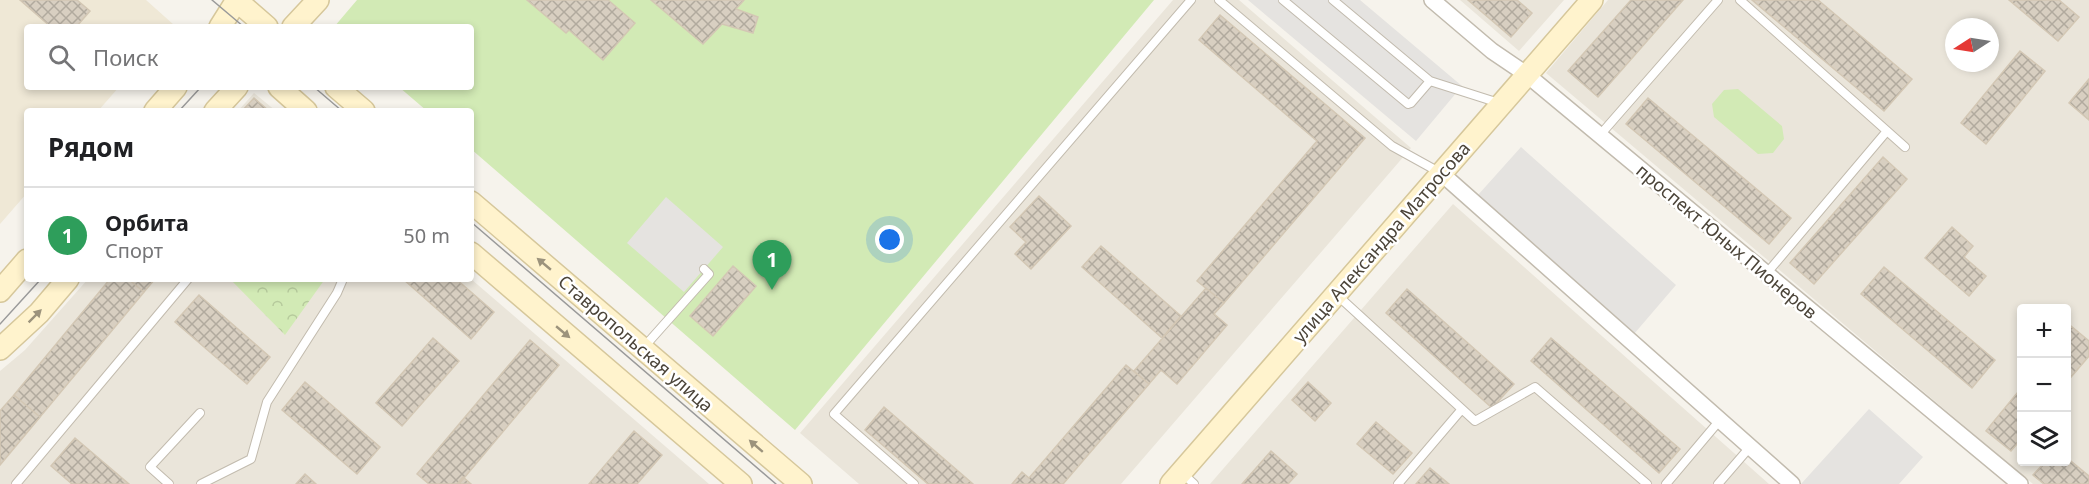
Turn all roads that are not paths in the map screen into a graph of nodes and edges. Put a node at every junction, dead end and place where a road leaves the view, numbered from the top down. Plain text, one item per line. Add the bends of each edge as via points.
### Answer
1 (236, 0) edge
2 (318, 0) edge
3 (1191, 0) edge
4 (1218, 0) edge
5 (1283, 0) edge
6 (1333, 0) edge
7 (1432, 0) edge
8 (1592, 0) edge
9 (1718, 0) edge
10 (1740, 0) edge
11 (222, 24) edge
12 (264, 24) edge
13 (295, 24) edge
14 (1526, 74) junction
15 (1430, 81) junction
16 (173, 90) edge
17 (234, 90) edge
18 (282, 90) edge
19 (340, 90) edge
20 (1500, 104) junction
21 (158, 108) edge
22 (218, 108) edge
23 (303, 108) edge
24 (360, 108) edge
25 (1887, 131) junction
26 (1600, 135) junction
27 (1905, 147) dead end
28 (1441, 173) junction
29 (474, 205) edge
30 (474, 257) edge
31 (24, 263) edge
32 (704, 269) dead end
33 (1767, 273) junction
34 (65, 282) edge
35 (185, 282) edge
36 (342, 282) edge
37 (0, 291) edge
38 (1336, 294) junction
39 (643, 348) junction
40 (0, 349) edge
41 (1462, 409) junction
42 (200, 413) dead end
43 (1720, 420) junction
44 (1750, 447) junction
45 (1182, 480) edge
46 (16, 484) edge
47 (169, 484) edge
48 (201, 484) edge
49 (741, 484) edge
50 (801, 484) edge
51 (914, 484) edge
52 (1398, 484) edge
53 (1647, 484) edge
54 (1666, 484) edge
55 (1718, 484) edge
56 (1792, 484) edge
57 (2020, 484) edge

1 - 11 street
1 - 12 street
2 - 13 street
3 - 51 lane via 834,414
4 - 28 lane via 1392,146
5 - 15 lane via 1408,104
6 - 15 lane
7 - 14 street, проспект Юных Пионеров
8 - 14 street, улица Александра Матросова
9 - 26 lane
10 - 25 lane
14 - 20 street, улица Александра Матросова
14 - 26 street, проспект Юных Пионеров
15 - 20 lane
16 - 21 street
17 - 22 street
18 - 23 street
19 - 24 street
20 - 28 street, улица Александра Матросова
25 - 27 lane
25 - 33 lane
26 - 33 street, проспект Юных Пионеров
28 - 38 street, улица Александра Матросова
28 - 43 street
39 -> 29 street, Ставропольская улица
30 -> 49 street
31 - 37 street
32 - 39 lane via 709,274
33 - 57 street, проспект Юных Пионеров
40 -> 34 street
35 - 46 lane
36 - 48 lane via 267,402 251,459
38 - 41 lane
38 - 45 street, улица Александра Матросова
50 -> 39 street, Ставропольская улица
41 - 52 lane
41 - 53 lane via 1475,421 1535,387
42 - 47 lane via 150,467
43 - 44 street
43 - 54 lane
44 - 55 lane
44 - 56 street

